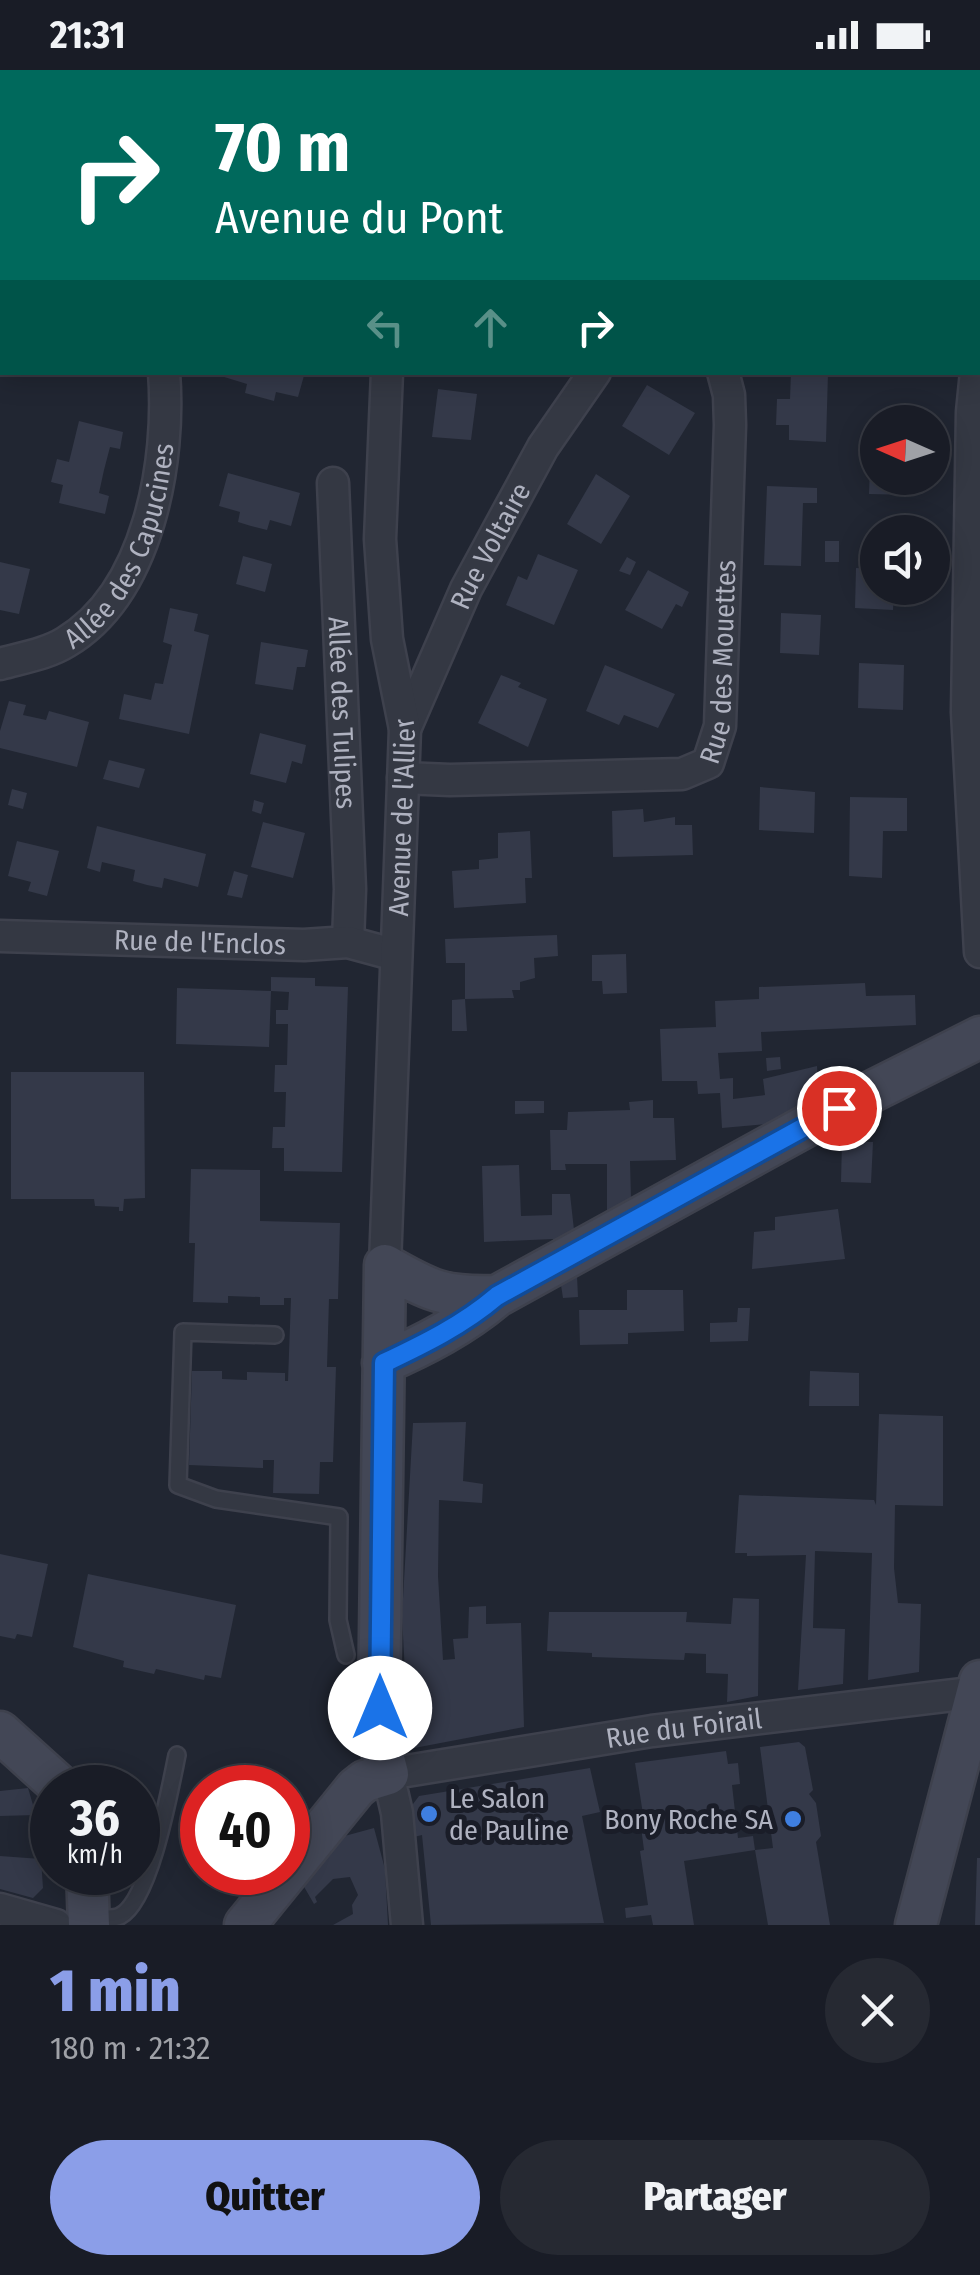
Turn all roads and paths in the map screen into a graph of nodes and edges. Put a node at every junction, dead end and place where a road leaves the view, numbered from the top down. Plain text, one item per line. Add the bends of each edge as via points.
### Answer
1 (164, 375) edge
2 (387, 375) edge
3 (592, 375) edge
4 (724, 375) edge
5 (976, 375) edge
6 (333, 484) dead end
7 (0, 664) edge
8 (405, 729) junction
9 (403, 778) junction
10 (0, 936) edge
11 (348, 942) junction
12 (980, 952) edge
13 (396, 955) junction
14 (980, 1037) edge
15 (385, 1265) junction
16 (497, 1296) junction
17 (274, 1334) dead end
18 (384, 1363) junction
19 (346, 1655) dead end
20 (980, 1681) edge
21 (980, 1692) edge
22 (0, 1732) edge
23 (177, 1756) dead end
24 (41, 1765) edge
25 (388, 1774) junction
26 (80, 1895) edge
27 (0, 1909) edge
28 (72, 1923) edge
29 (246, 1925) edge
30 (407, 1925) edge
31 (916, 1925) edge

1 - 7 street, Allée des Capucines via 168,415 153,515 128,574 66,643
2 - 8 street, Avenue de l'Allier via 380,540 388,639
3 - 8 street, Rue Voltaire via 543,447 466,589
4 - 9 street, Rue des Mouettes via 730,425 720,726 708,763 682,774
5 - 12 street via 967,712
6 - 11 street, Allée des Tulipes
8 - 9 street, Avenue de l'Allier
9 - 13 street, Avenue de l'Allier
10 - 11 street, Rue de l'Enclos
11 - 13 street, Rue de l'Enclos
13 - 15 street, Avenue de l'Allier
14 - 16 street
15 - 16 street via 428,1291
15 - 18 street
16 - 18 street via 430,1342
17 - 19 lane via 182,1332 178,1485 216,1498 339,1518 338,1620
18 - 25 street via 380,1748
20 - 21 street
21 - 25 street, Rue du Foirail via 652,1731
21 - 31 street
22 - 24 street
23 - 28 lane via 160,1834 134,1905 118,1918
25 - 29 street via 356,1788
25 - 30 street
26 - 28 street
27 - 28 street

